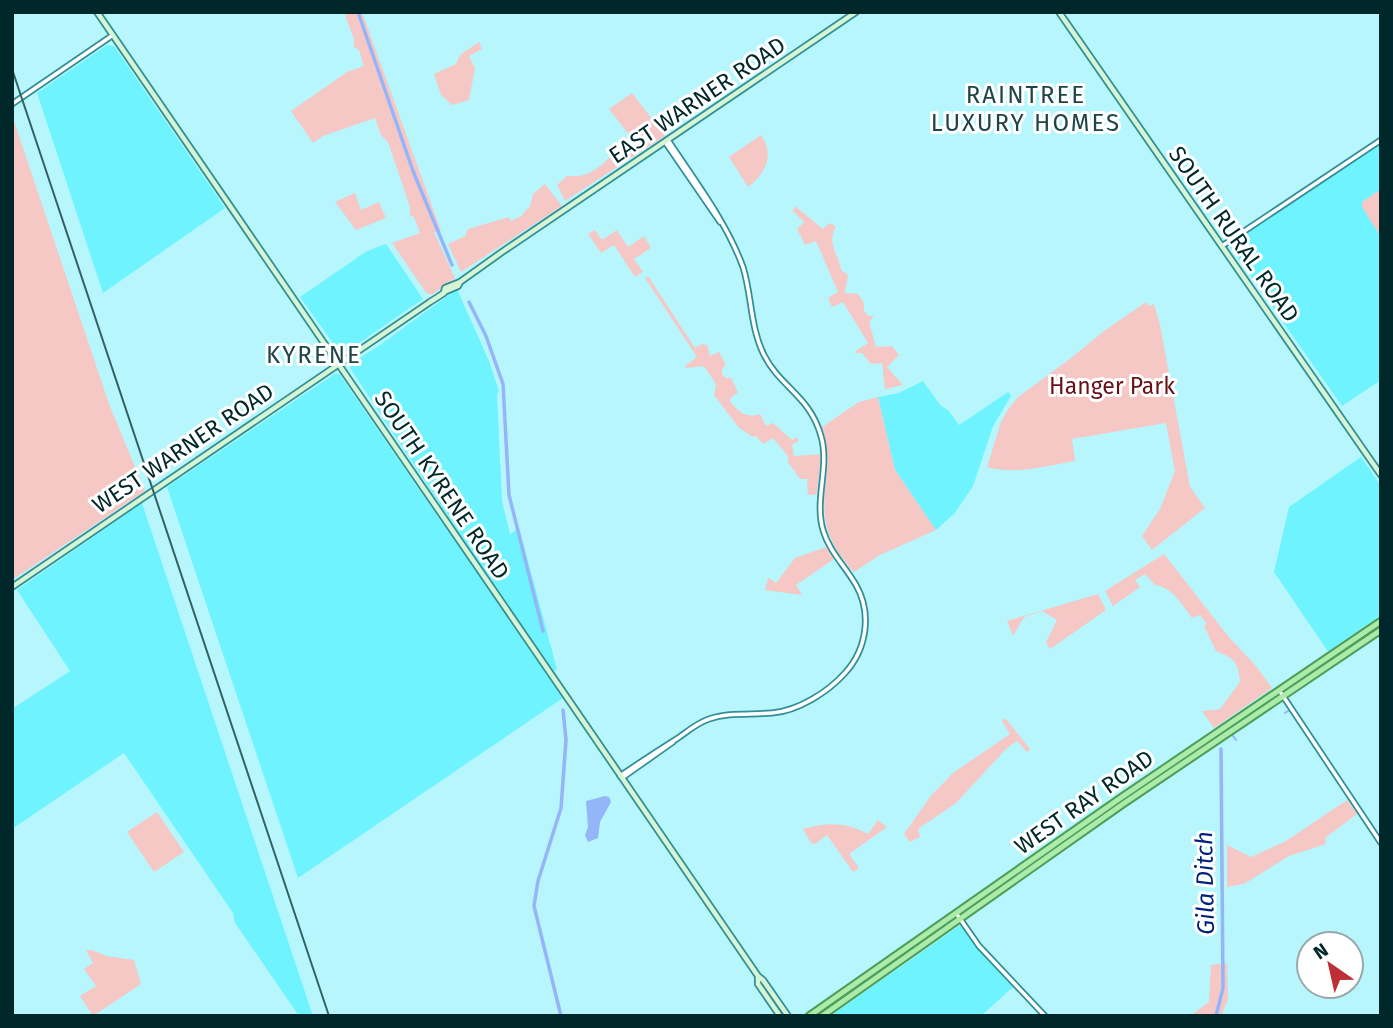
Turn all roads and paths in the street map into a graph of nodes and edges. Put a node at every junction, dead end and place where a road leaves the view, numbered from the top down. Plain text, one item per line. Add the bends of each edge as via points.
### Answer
1 (97, 12) edge
2 (856, 12) edge
3 (1059, 12) edge
4 (113, 35) junction
5 (12, 104) edge
6 (1381, 140) edge
7 (666, 141) junction
8 (591, 192) joint
9 (1222, 246) junction
10 (339, 364) junction
11 (1381, 475) edge
12 (12, 587) edge
13 (1381, 621) edge
14 (1381, 630) edge
15 (1282, 695) junction
16 (621, 777) junction
17 (1381, 843) edge
18 (958, 916) junction
19 (758, 976) junction
20 (780, 1016) edge
21 (788, 1016) edge
22 (809, 1016) edge
23 (822, 1016) edge
24 (1045, 1016) edge

1 - 4 main road, SOUTH KYRENE ROAD
2 - 7 main road, EAST WARNER ROAD
3 - 9 main road, SOUTH RURAL ROAD
4 - 5 street
4 - 10 main road, SOUTH KYRENE ROAD
6 - 9 street
7 - 8 main road, EAST WARNER ROAD
7 - 16 street via 736,250 763,352 804,400 818,425 824,456 821,524 829,545 858,588 865,613 864,637 856,659 837,681 797,707 701,722
8 - 10 main road, WEST WARNER ROAD
9 - 11 main road, SOUTH RURAL ROAD
10 - 12 main road, WEST WARNER ROAD
10 - 16 main road, SOUTH KYRENE ROAD
13 - 18 main road, WEST RAY ROAD via 1110,804
14 - 15 main road, WEST RAY ROAD
15 - 17 street
15 - 18 main road, WEST RAY ROAD
16 - 19 main road, SOUTH KYRENE ROAD
18 - 22 main road, WEST RAY ROAD
18 - 23 main road, WEST RAY ROAD
18 - 24 street via 989,958
19 - 20 main road, SOUTH KYRENE ROAD via 758,984
19 - 21 main road, SOUTH KYRENE ROAD

